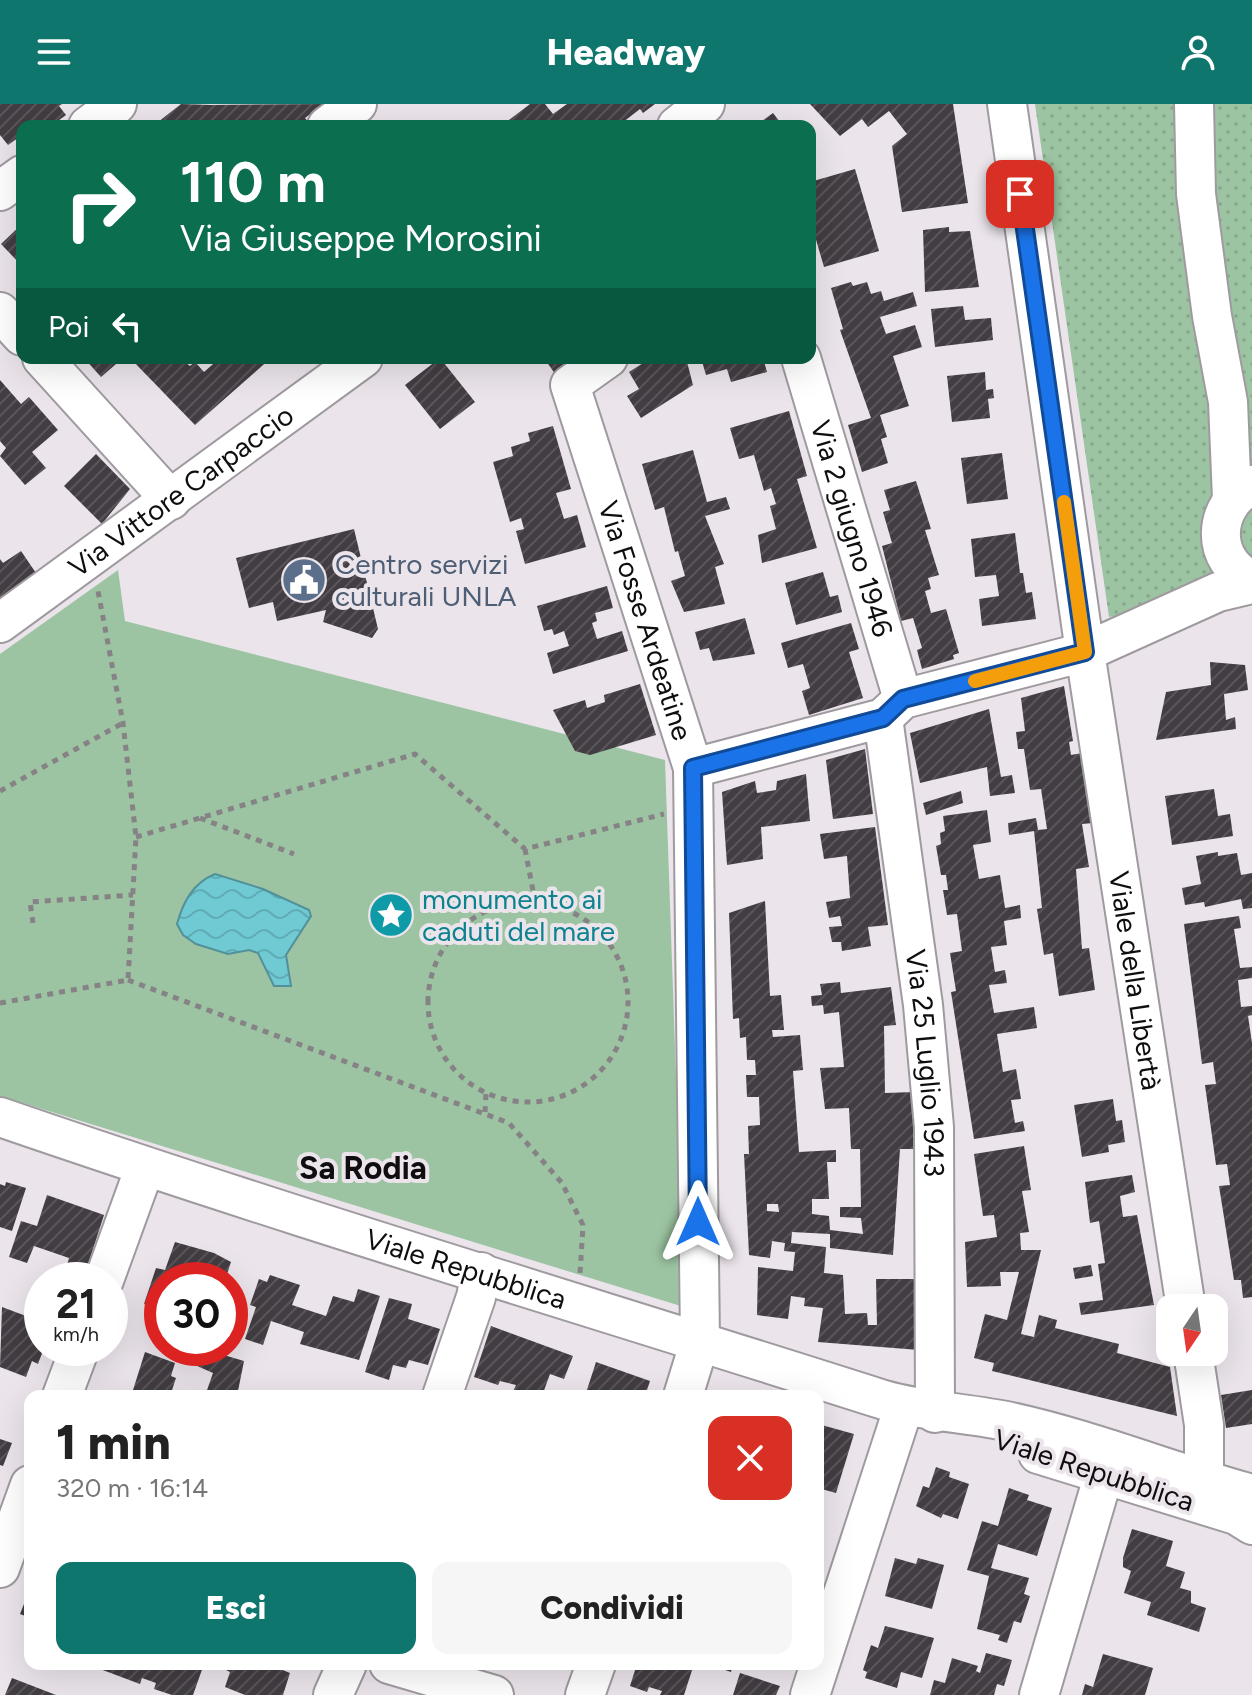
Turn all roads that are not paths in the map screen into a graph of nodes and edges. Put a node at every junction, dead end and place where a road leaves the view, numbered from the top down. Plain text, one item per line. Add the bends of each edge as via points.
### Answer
1 (117, 104) edge
2 (357, 104) edge
3 (705, 104) edge
4 (1007, 104) edge
5 (1194, 104) edge
6 (96, 120) edge
7 (335, 120) edge
8 (685, 120) edge
9 (0, 312) edge
10 (16, 329) edge
11 (47, 364) edge
12 (355, 364) edge
13 (600, 364) edge
14 (803, 364) edge
15 (1228, 402) junction
16 (1252, 441) edge
17 (1242, 492) edge
18 (171, 500) junction
19 (1221, 542) junction
20 (1252, 582) edge
21 (0, 623) edge
22 (1155, 623) junction
23 (1085, 652) junction
24 (893, 708) junction
25 (693, 768) junction
26 (0, 1117) edge
27 (145, 1167) junction
28 (111, 1262) edge
29 (481, 1272) junction
30 (1184, 1294) edge
31 (700, 1341) junction
32 (73, 1366) edge
33 (1195, 1366) edge
34 (64, 1390) edge
35 (444, 1390) edge
36 (685, 1390) edge
37 (920, 1409) junction
38 (1108, 1461) junction
39 (1204, 1479) junction
40 (1252, 1494) edge
41 (1252, 1525) edge
42 (22, 1535) edge
43 (0, 1568) edge
44 (824, 1659) edge
45 (344, 1670) edge
46 (409, 1670) edge
47 (594, 1670) edge
48 (820, 1670) edge
49 (333, 1695) edge
50 (494, 1695) edge
51 (585, 1695) edge
52 (810, 1695) edge
53 (1039, 1695) edge

1 - 6 street
2 - 7 street
3 - 8 street
4 - 23 street, Viale della Libertà
5 - 15 street via 1196,194
9 - 10 street
11 - 18 street
12 - 18 street, Via Vittore Carpaccio
13 - 25 street, Via Fosse Ardeatine via 570,385
14 - 24 street, Via 2 giugno 1946
15 - 16 street
15 - 17 street
17 - 19 street via 1221,519
18 - 21 street, Via Vittore Carpaccio
19 - 20 street via 1230,564
19 - 22 street via 1199,577
20 - 22 street via 1218,592
22 - 23 street
23 - 24 street
23 - 30 street, Viale della Libertà
24 - 25 street
24 - 37 street, Via 25 Luglio 1943 via 934,1127
25 - 31 street, Via Fosse Ardeatine
26 - 27 street, Viale Repubblica
27 - 28 street
27 - 29 street, Viale Repubblica
29 - 31 street, Viale Repubblica
29 - 35 street
31 - 36 street, Via Fosse Ardeatine
31 - 37 street, Viale Repubblica
32 - 34 street
33 - 39 street via 1204,1425
37 - 38 street, Viale Repubblica via 1007,1421
37 - 44 street, Via 25 Luglio 1943
38 - 39 street, Viale Repubblica
38 - 41 street, Viale Repubblica
38 - 53 street
39 - 40 street, Viale Repubblica
42 - 43 street
45 - 49 street
46 - 50 street
47 - 51 street
48 - 52 street, Via 25 Luglio 1943

